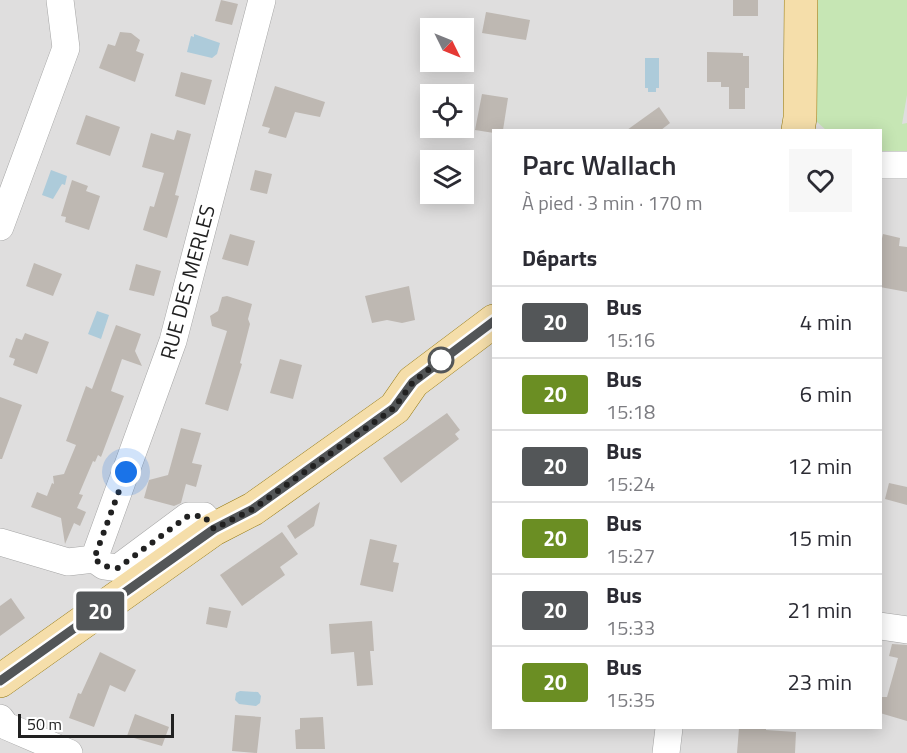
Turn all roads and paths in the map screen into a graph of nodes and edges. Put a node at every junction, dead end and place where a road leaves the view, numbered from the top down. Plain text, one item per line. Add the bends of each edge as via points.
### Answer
1 (60, 0) edge
2 (262, 0) edge
3 (801, 0) edge
4 (798, 129) edge
5 (882, 165) edge
6 (907, 165) edge
7 (0, 227) edge
8 (492, 323) edge
9 (214, 529) junction
10 (0, 542) edge
11 (94, 559) junction
12 (882, 626) edge
13 (907, 630) edge
14 (0, 681) edge
15 (0, 718) edge
16 (669, 729) edge
17 (69, 753) edge
18 (666, 753) edge

1 - 7 street via 66,48
2 - 11 street, RUE DES MERLES via 173,341
3 - 4 main road
5 - 6 street
8 - 9 main road via 413,382 385,415 253,509
9 - 11 street via 204,516 188,516 118,568 104,566
9 - 14 main road
10 - 11 street via 68,562
12 - 13 street
15 - 17 street via 6,726
16 - 18 street

